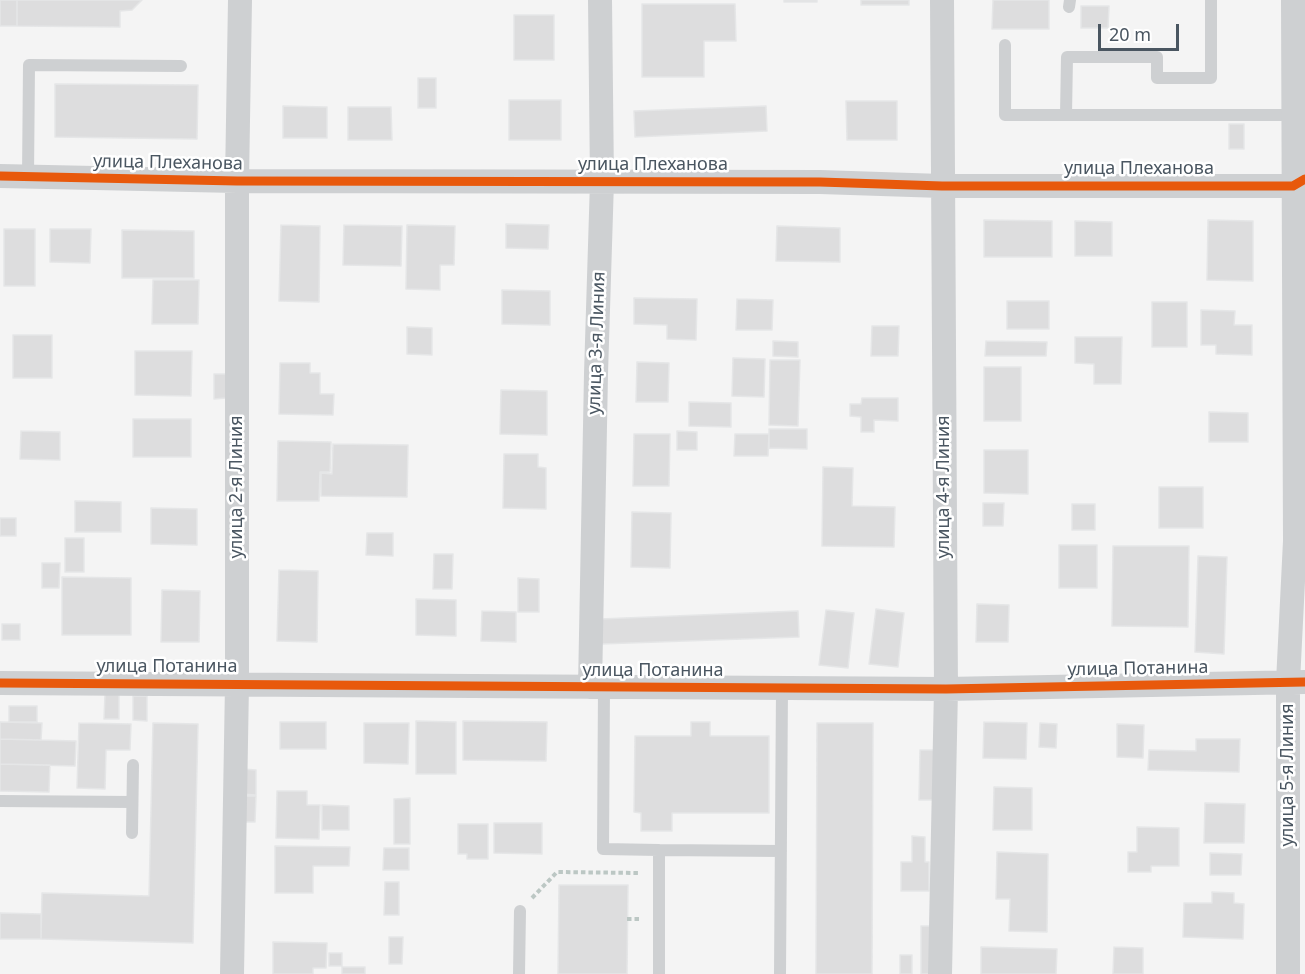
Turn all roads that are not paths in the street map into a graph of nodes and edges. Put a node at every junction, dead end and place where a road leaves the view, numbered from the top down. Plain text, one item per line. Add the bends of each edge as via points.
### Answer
1 (240, 0) edge
2 (600, 0) edge
3 (942, 0) edge
4 (1211, 0) edge
5 (1293, 0) edge
6 (1005, 45) dead end
7 (181, 66) dead end
8 (1066, 115) junction
9 (1293, 115) junction
10 (0, 176) edge
11 (28, 177) junction
12 (237, 181) junction
13 (602, 181) junction
14 (1299, 182) edge
15 (942, 186) junction
16 (1297, 682) edge
17 (0, 683) edge
18 (237, 684) junction
19 (597, 687) junction
20 (782, 688) junction
21 (946, 689) junction
22 (133, 765) dead end
23 (0, 801) edge
24 (132, 802) junction
25 (132, 833) dead end
26 (659, 850) junction
27 (781, 851) junction
28 (520, 910) road end
29 (232, 974) edge
30 (519, 974) edge
31 (659, 974) edge
32 (780, 974) edge
33 (940, 974) edge
34 (1288, 974) edge

1 - 12 street, улица 2-я Линия
2 - 13 street, улица 3-я Линия
3 - 15 street, улица 4-я Линия
4 - 8 lane via 1211,78 1157,78 1157,57 1067,57
5 - 9 street, улица 5-я Линия
6 - 8 lane via 1005,115
7 - 11 lane via 29,65
8 - 9 lane
9 - 14 street, улица 5-я Линия
10 - 11 street, улица Плеханова
11 - 12 street, улица Плеханова
12 - 13 street, улица Плеханова
12 - 18 street, улица 2-я Линия
13 - 15 street, улица Плеханова
13 - 19 street, улица 3-я Линия via 596,374
14 - 15 street, улица Плеханова
14 - 16 street, улица 5-я Линия via 1294,541
15 - 21 street, улица 4-я Линия
16 - 21 street, улица Потанина
16 - 34 street, улица 5-я Линия
17 - 18 street, улица Потанина
18 - 19 street, улица Потанина
18 - 29 street, улица 2-я Линия
19 - 20 street, улица Потанина
19 - 26 lane via 603,849
20 - 21 street, улица Потанина
20 - 27 lane
21 - 33 street, улица 4-я Линия
22 - 24 lane
23 - 24 lane
24 - 25 lane
26 - 27 lane
26 - 31 lane
27 - 32 lane
28 - 30 lane

